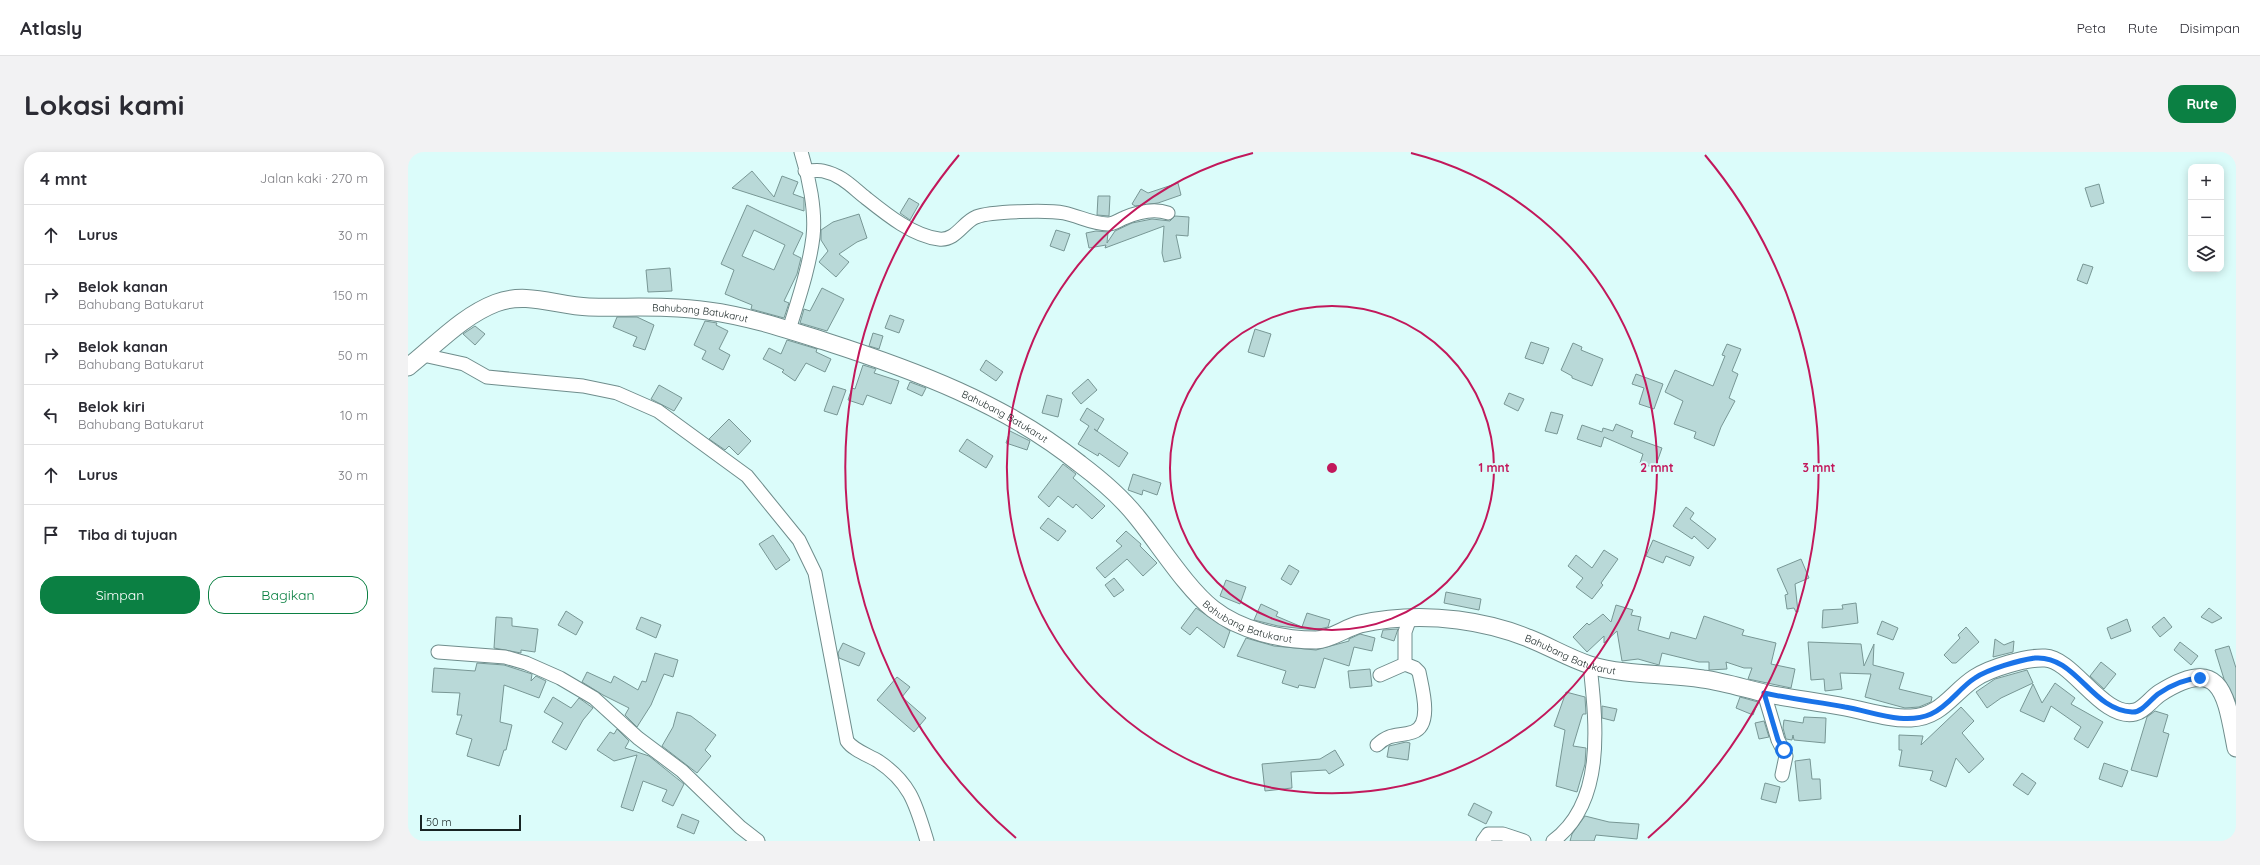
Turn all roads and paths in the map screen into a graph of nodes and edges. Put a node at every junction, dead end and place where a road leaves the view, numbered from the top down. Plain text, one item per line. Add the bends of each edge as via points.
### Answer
1 (801, 152) edge
2 (805, 171) junction
3 (1168, 212) dead end
4 (789, 330) junction
5 (423, 355) junction
6 (408, 367) edge
7 (1410, 618) junction
8 (438, 652) dead end
9 (1405, 664) junction
10 (1590, 665) junction
11 (1380, 675) dead end
12 (1764, 693) junction
13 (1377, 745) dead end
14 (2236, 748) edge
15 (1782, 775) dead end
16 (758, 841) edge
17 (927, 841) edge
18 (1483, 841) edge
19 (1524, 841) edge
20 (1553, 841) edge

1 - 2 street
2 - 3 street via 822,170 834,174 850,182 865,198 901,224 945,240 977,216 1062,213 1086,221 1108,224 1137,213 1156,210
2 - 4 street via 813,220 813,238
4 - 5 street, Bahubang Batukarut via 741,317 674,307 586,307 516,298 497,302 468,318
4 - 7 street, Bahubang Batukarut via 910,370 992,407 1060,448 1084,466 1135,514 1213,609 1248,628 1285,637 1324,640 1361,624
5 - 6 street, Bahubang Batukarut
5 - 17 street via 464,364 487,377 583,386 617,393 658,411 747,476 798,540 815,573 847,741 899,777 913,797
7 - 9 street via 1405,632
7 - 10 street, Bahubang Batukarut via 1458,620 1490,626 1527,637
8 - 16 street via 504,657 526,663 560,678 594,698 638,738 682,771
9 - 11 street
9 - 13 street via 1419,672 1426,713 1424,721 1413,732 1391,735
10 - 12 street, Bahubang Batukarut via 1701,678
10 - 20 street via 1594,705 1592,778 1584,801 1562,835
12 - 14 street, Bahubang Batukarut via 1898,718 1923,717 1940,708 1975,678 1987,672 2034,658 2047,658 2063,664 2093,694 2106,703 2122,710 2136,712 2172,685 2192,678 2209,679 2220,686
12 - 15 street via 1778,740 1786,756
18 - 19 street via 1488,834 1496,833

